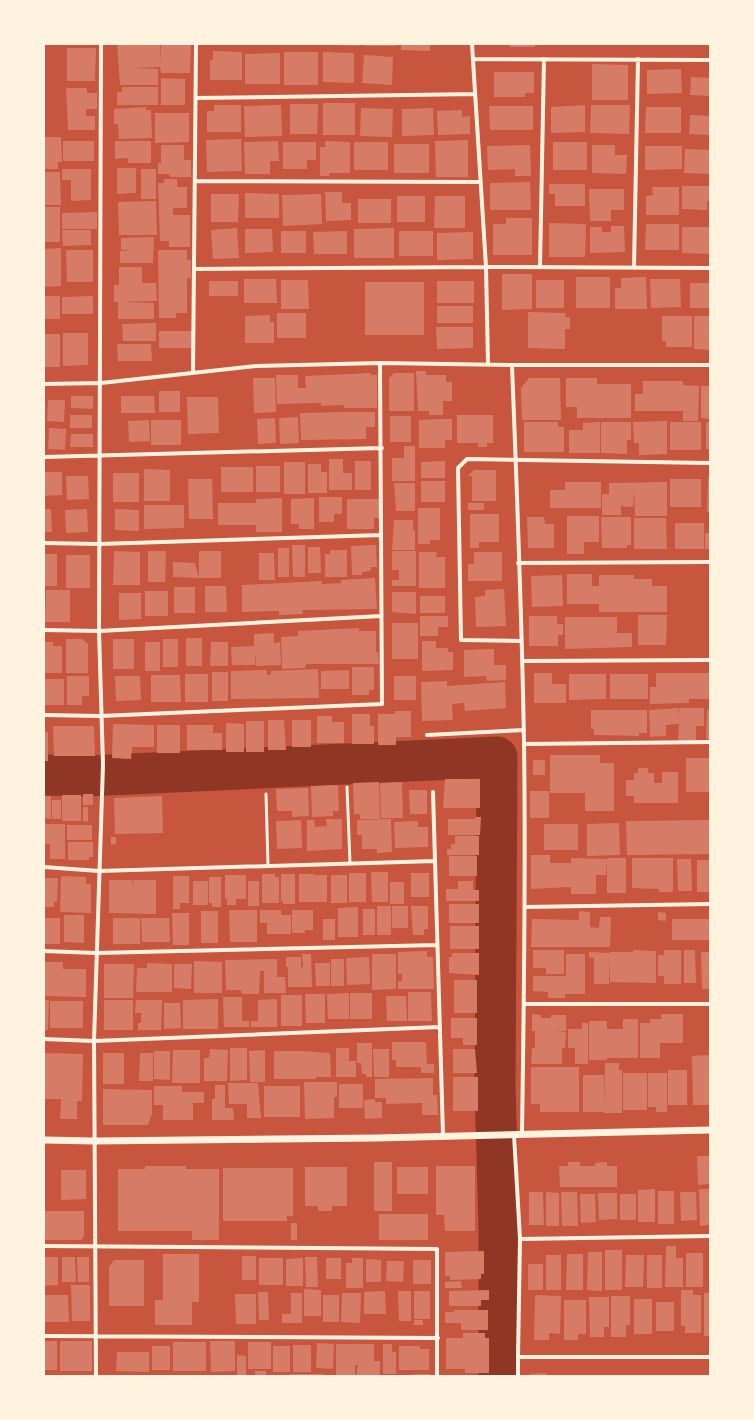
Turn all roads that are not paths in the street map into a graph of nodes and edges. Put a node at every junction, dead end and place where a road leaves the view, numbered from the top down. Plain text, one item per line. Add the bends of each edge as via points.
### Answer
1 (101, 44) edge
2 (196, 44) edge
3 (472, 44) edge
4 (474, 59) junction
5 (544, 59) junction
6 (638, 59) junction
7 (710, 60) edge
8 (475, 94) junction
9 (196, 98) junction
10 (195, 181) junction
11 (480, 182) junction
12 (486, 267) junction
13 (540, 267) junction
14 (634, 268) junction
15 (710, 268) edge
16 (194, 269) junction
17 (380, 363) junction
18 (488, 364) junction
19 (512, 365) junction
20 (710, 365) edge
21 (194, 373) junction
22 (101, 383) junction
23 (44, 384) edge
24 (382, 448) junction
25 (100, 456) junction
26 (44, 457) edge
27 (516, 460) junction
28 (710, 463) edge
29 (381, 535) junction
30 (44, 543) edge
31 (100, 544) junction
32 (710, 562) edge
33 (518, 563) junction
34 (381, 616) junction
35 (44, 630) edge
36 (99, 631) junction
37 (521, 641) junction
38 (710, 660) edge
39 (522, 661) junction
40 (44, 715) edge
41 (100, 716) junction
42 (524, 730) junction
43 (427, 736) dead end
44 (710, 742) edge
45 (524, 744) junction
46 (348, 787) dead end
47 (433, 792) dead end
48 (266, 794) dead end
49 (435, 861) junction
50 (350, 863) junction
51 (268, 865) junction
52 (44, 867) edge
53 (99, 871) junction
54 (710, 904) edge
55 (525, 907) junction
56 (437, 945) junction
57 (44, 951) edge
58 (96, 953) junction
59 (524, 1004) junction
60 (710, 1004) edge
61 (440, 1027) junction
62 (44, 1039) edge
63 (94, 1041) junction
64 (710, 1130) edge
65 (514, 1133) junction
66 (522, 1133) junction
67 (443, 1135) junction
68 (44, 1140) edge
69 (94, 1141) junction
70 (710, 1236) edge
71 (520, 1239) junction
72 (44, 1246) edge
73 (95, 1246) junction
74 (44, 1336) edge
75 (96, 1336) junction
76 (438, 1338) junction
77 (710, 1357) edge
78 (518, 1358) junction
79 (96, 1376) edge
80 (437, 1376) edge
81 (518, 1376) edge

1 - 22 street
2 - 9 street
3 - 4 street
4 - 5 street
4 - 8 street
5 - 6 street
5 - 13 street
6 - 7 street
6 - 14 street
8 - 9 street
8 - 11 street
9 - 10 street
10 - 11 street
10 - 16 street
11 - 12 street
12 - 13 street
12 - 16 street
12 - 18 street
13 - 14 street
14 - 15 street
16 - 21 street
17 - 18 street
17 - 21 street via 256,366
17 - 24 street
18 - 19 street
19 - 20 street
19 - 27 street
21 - 22 street
22 - 23 street
22 - 25 street
24 - 25 street
24 - 29 street
25 - 26 street
25 - 31 street
27 - 28 street
27 - 33 street
27 - 37 street via 467,459 458,468 461,640
29 - 31 street
29 - 34 street
30 - 31 street
31 - 36 street
32 - 33 street
33 - 37 street
34 - 36 street
34 - 41 street via 382,704
35 - 36 street
36 - 41 street
37 - 39 street
38 - 39 street
39 - 42 street
40 - 41 street
41 - 53 street via 103,764
42 - 43 street
42 - 45 street
44 - 45 street
45 - 55 street
46 - 50 lane
47 - 49 street
48 - 51 lane
49 - 50 street
49 - 56 street
50 - 51 street
51 - 53 street
52 - 53 street
53 - 58 street
54 - 55 street
55 - 59 street
56 - 58 street
56 - 61 street
57 - 58 street
58 - 63 street
59 - 60 street
59 - 66 street
61 - 63 street
61 - 67 street
62 - 63 street
63 - 69 street
64 - 66 street
65 - 66 street
65 - 67 street
65 - 71 street
67 - 69 street
68 - 69 street
69 - 73 street
70 - 71 street
71 - 78 street
72 - 73 street
73 - 75 street
73 - 76 street via 437,1249
74 - 75 street
75 - 76 street
75 - 79 street
76 - 80 street
77 - 78 street
78 - 81 street

